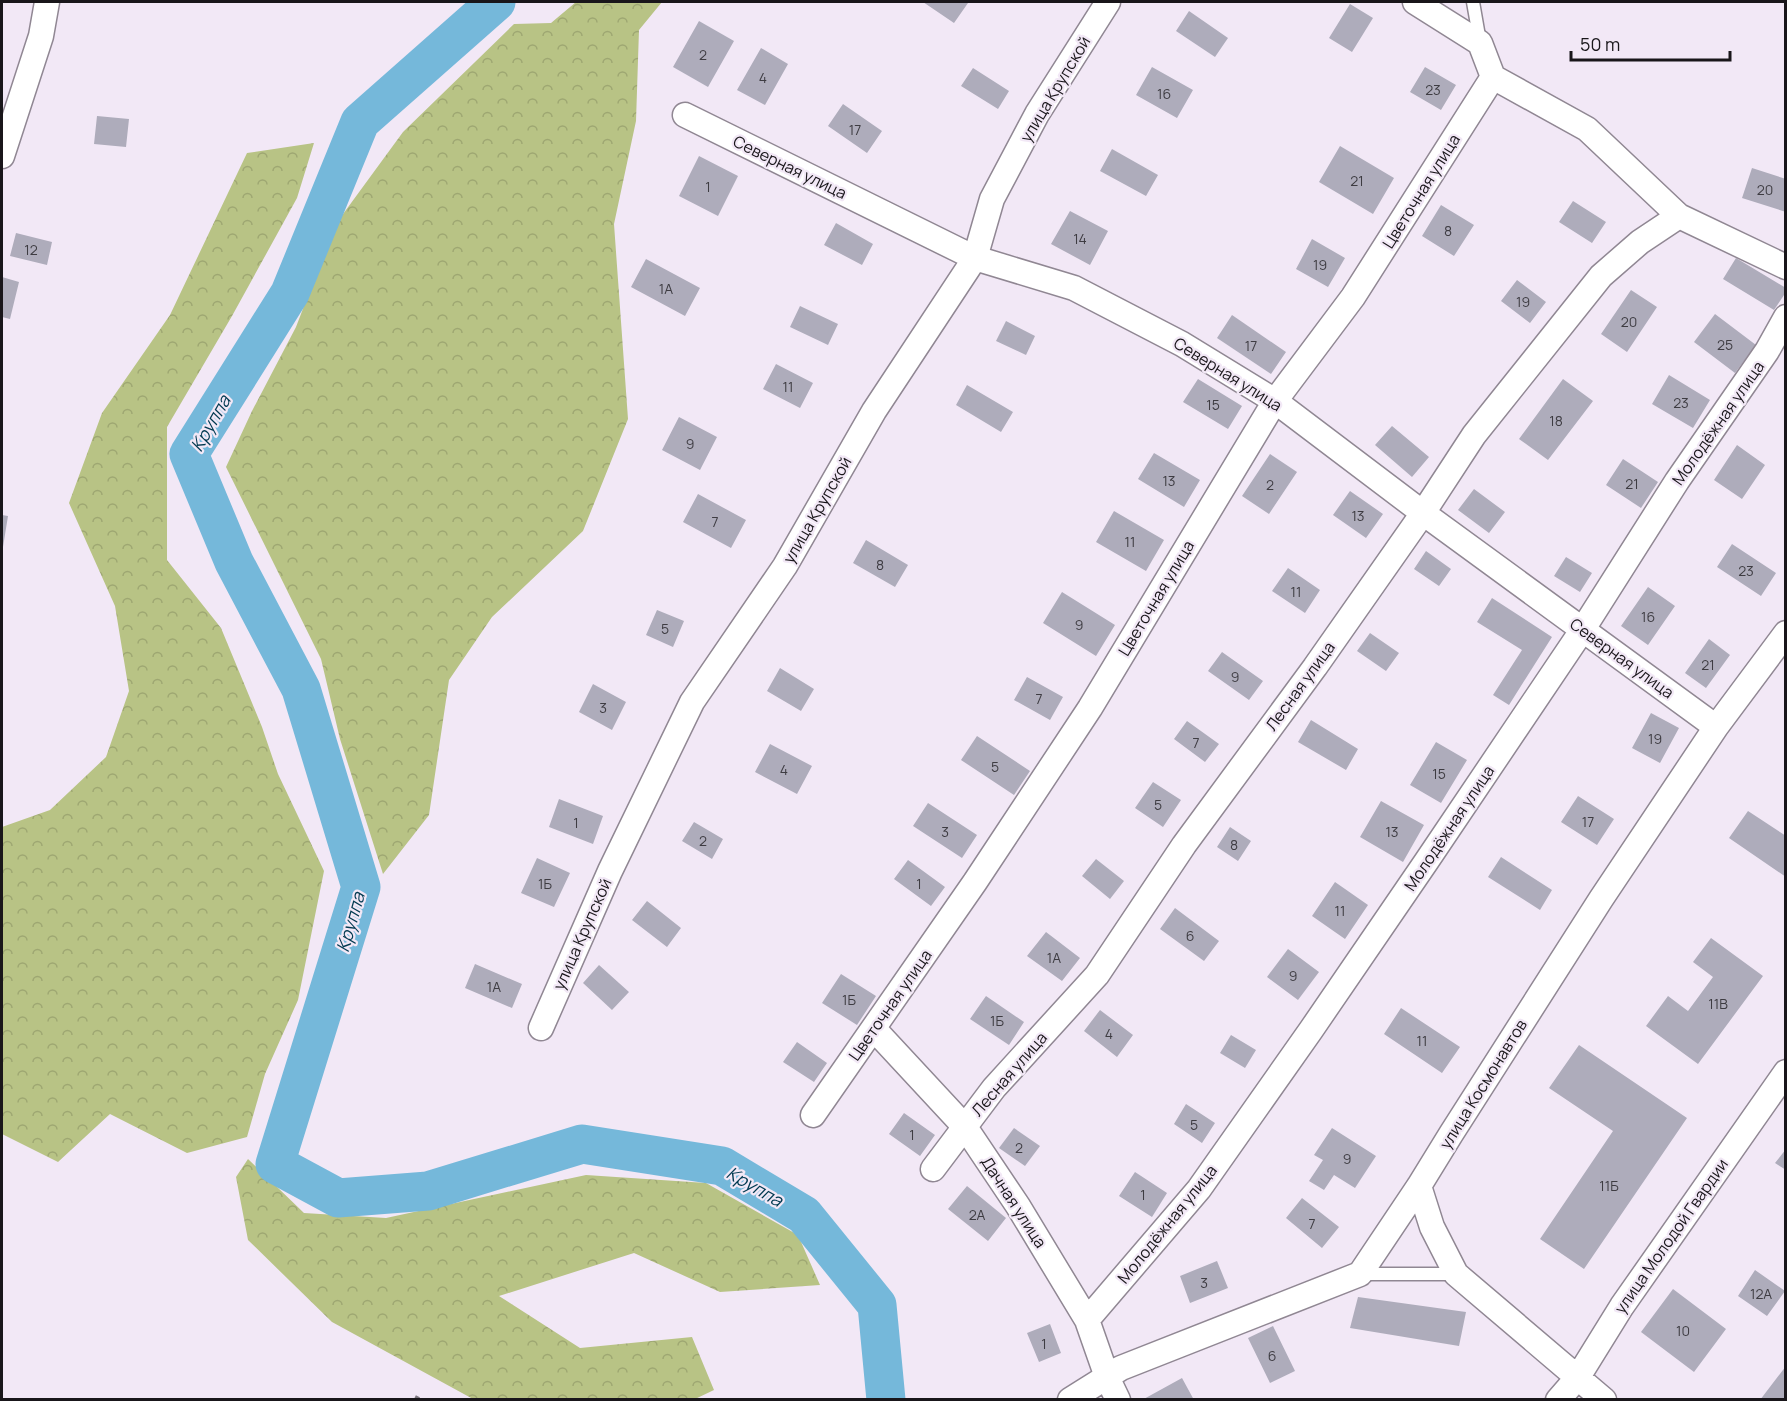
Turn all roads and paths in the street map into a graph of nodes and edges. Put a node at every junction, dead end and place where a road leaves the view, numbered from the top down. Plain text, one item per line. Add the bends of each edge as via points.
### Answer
1 (47, 2) edge
2 (1108, 2) edge
3 (1416, 2) edge
4 (1473, 2) edge
5 (1480, 43) junction
6 (1492, 78) junction
7 (686, 116) dead end
8 (2, 156) edge
9 (1679, 216) junction
10 (975, 258) junction
11 (1785, 267) edge
12 (1785, 317) edge
13 (1776, 356) edge
14 (1275, 401) junction
15 (1424, 513) junction
16 (1583, 629) junction
17 (1783, 641) edge
18 (1716, 727) junction
19 (541, 1028) dead end
20 (874, 1029) junction
21 (1785, 1072) edge
22 (813, 1114) dead end
23 (965, 1127) junction
24 (933, 1168) dead end
25 (1419, 1186) junction
26 (1360, 1274) junction
27 (1456, 1274) junction
28 (1087, 1320) junction
29 (1107, 1377) junction
30 (1578, 1377) junction
31 (415, 1397) dead end
32 (422, 1400) edge
33 (1070, 1400) edge
34 (1118, 1400) edge
35 (1558, 1400) edge
36 (1604, 1400) edge

1 - 8 street via 41,36
2 - 10 street, улица Крупской via 1038,114 992,199
3 - 5 street
4 - 5 lane
5 - 6 street
6 - 9 street via 1587,129
6 - 14 street, Цветочная улица via 1353,297
7 - 10 street, Северная улица
9 - 11 street
9 - 15 street, Лесная улица via 1640,242 1601,276 1474,435
10 - 14 street, Северная улица via 1074,288 1182,344
10 - 19 street, улица Крупской via 874,411 785,566 692,702 610,871
12 - 13 street, Молодёжная улица
13 - 16 street, Молодёжная улица via 1677,481
14 - 15 street, Северная улица
14 - 20 street, Цветочная улица via 1090,708
15 - 16 street, Северная улица
15 - 23 street, Лесная улица via 1184,845 1097,975 994,1088
16 - 18 street, Северная улица
16 - 28 street, Молодёжная улица via 1199,1189
17 - 18 street, улица Космонавтов
18 - 25 street, улица Космонавтов via 1601,899
20 - 22 street, Цветочная улица
20 - 23 street, Дачная улица
21 - 30 street, улица Молодой Гвардии via 1622,1306
23 - 24 street, Лесная улица
23 - 28 street, Дачная улица
25 - 26 street, улица Космонавтов
25 - 27 street via 1431,1227
26 - 27 lane
26 - 29 street via 1121,1368
27 - 30 street
28 - 29 street, Дачная улица
29 - 33 street
29 - 34 street, Дачная улица
30 - 35 street, улица Молодой Гвардии
30 - 36 street
31 - 32 path

